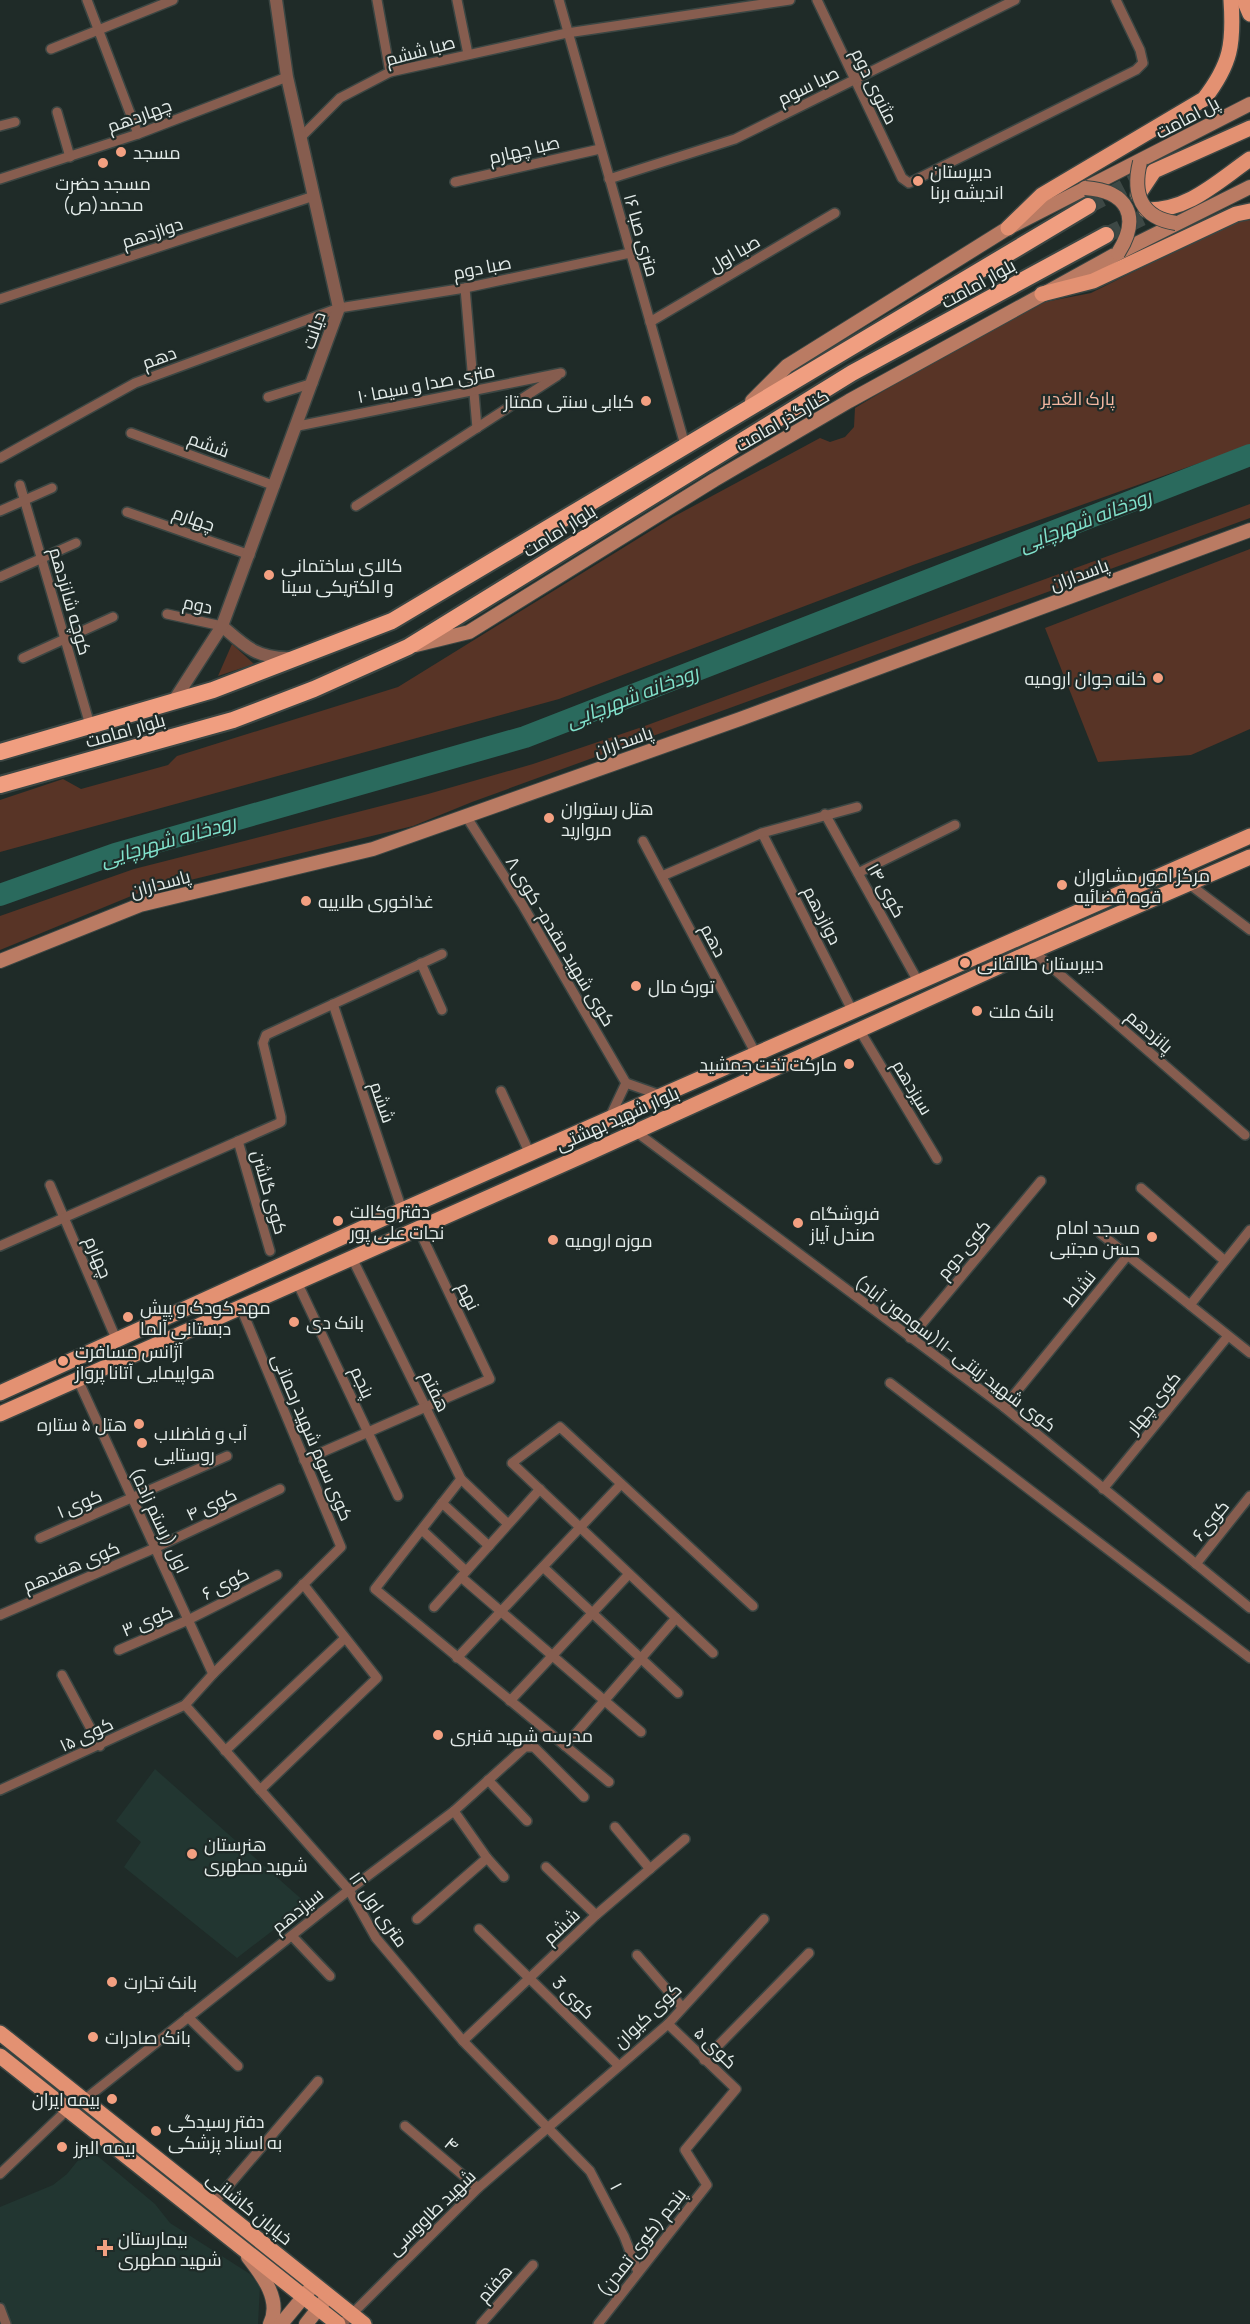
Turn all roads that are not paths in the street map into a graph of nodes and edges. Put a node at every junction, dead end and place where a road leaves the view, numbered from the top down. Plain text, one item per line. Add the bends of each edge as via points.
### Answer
1 (87, 0) edge
2 (173, 0) edge
3 (276, 0) edge
4 (377, 0) edge
5 (457, 0) edge
6 (558, 0) edge
7 (790, 0) edge
8 (817, 0) edge
9 (1015, 0) edge
10 (1116, 0) edge
11 (1231, 0) edge
12 (1244, 0) edge
13 (1250, 14) edge
14 (99, 29) junction
15 (567, 33) junction
16 (51, 50) dead end
17 (468, 54) junction
18 (390, 72) junction
19 (287, 77) junction
20 (854, 81) junction
21 (1250, 104) edge
22 (57, 112) dead end
23 (15, 122) dead end
24 (0, 126) edge
25 (1250, 128) edge
26 (138, 134) junction
27 (300, 138) junction
28 (600, 149) junction
29 (70, 157) junction
30 (1250, 159) edge
31 (1140, 162) junction
32 (0, 179) edge
33 (609, 179) junction
34 (455, 182) dead end
35 (1250, 187) edge
36 (1085, 188) junction
37 (1138, 195) junction
38 (314, 196) junction
39 (1088, 206) tunnel mouth
40 (1146, 210) junction
41 (1250, 211) edge
42 (835, 213) dead end
43 (1176, 223) junction
44 (1008, 228) junction
45 (1106, 235) tunnel mouth
46 (630, 253) junction
47 (1118, 253) junction
48 (465, 288) junction
49 (1042, 294) junction
50 (0, 299) edge
51 (339, 308) junction
52 (650, 322) junction
53 (313, 383) junction
54 (474, 391) junction
55 (268, 397) dead end
56 (746, 407) junction
57 (298, 426) junction
58 (477, 428) junction
59 (131, 433) dead end
60 (685, 445) junction
61 (0, 458) edge
62 (20, 485) dead end
63 (275, 486) junction
64 (52, 488) dead end
65 (24, 500) junction
66 (356, 506) dead end
67 (0, 511) edge
68 (127, 512) dead end
69 (1250, 530) edge
70 (76, 543) dead end
71 (250, 555) junction
72 (41, 559) junction
73 (0, 577) edge
74 (167, 614) dead end
75 (113, 617) dead end
76 (222, 626) junction
77 (65, 639) junction
78 (408, 647) junction
79 (23, 658) dead end
80 (300, 658) junction
81 (173, 702) junction
82 (90, 725) junction
83 (0, 752) edge
84 (0, 785) edge
85 (857, 807) dead end
86 (825, 814) junction
87 (466, 816) junction
88 (955, 825) dead end
89 (762, 833) junction
90 (1250, 836) edge
91 (643, 841) dead end
92 (1250, 857) edge
93 (858, 873) junction
94 (662, 876) junction
95 (1188, 884) junction
96 (1250, 930) edge
97 (993, 950) junction
98 (1033, 951) junction
99 (442, 954) dead end
100 (0, 961) edge
101 (421, 963) junction
102 (1003, 964) junction
103 (919, 983) junction
104 (333, 1004) junction
105 (442, 1010) dead end
106 (853, 1012) junction
107 (860, 1031) junction
108 (756, 1054) junction
109 (626, 1083) junction
110 (501, 1090) dead end
111 (663, 1096) junction
112 (608, 1121) junction
113 (635, 1131) junction
114 (1245, 1135) dead end
115 (238, 1141) junction
116 (530, 1154) junction
117 (937, 1159) dead end
118 (1041, 1181) dead end
119 (50, 1185) dead end
120 (1141, 1188) dead end
121 (402, 1210) junction
122 (65, 1217) junction
123 (418, 1228) junction
124 (1250, 1230) edge
125 (1101, 1234) dead end
126 (0, 1246) edge
127 (270, 1251) dead end
128 (1127, 1256) junction
129 (352, 1258) junction
130 (1225, 1261) junction
131 (297, 1282) junction
132 (1190, 1305) junction
133 (241, 1308) junction
134 (1228, 1336) junction
135 (910, 1338) junction
136 (117, 1341) junction
137 (1250, 1353) edge
138 (78, 1380) junction
139 (890, 1383) dead end
140 (0, 1393) edge
141 (426, 1407) junction
142 (1004, 1407) junction
143 (0, 1414) edge
144 (368, 1432) junction
145 (227, 1456) dead end
146 (304, 1460) junction
147 (461, 1479) junction
148 (621, 1484) junction
149 (540, 1489) junction
150 (1103, 1489) junction
151 (280, 1490) dead end
152 (398, 1496) dead end
153 (1250, 1496) edge
154 (132, 1499) junction
155 (442, 1503) junction
156 (508, 1524) junction
157 (580, 1527) junction
158 (422, 1530) junction
159 (39, 1538) dead end
160 (489, 1546) junction
161 (155, 1548) junction
162 (1196, 1564) junction
163 (543, 1567) junction
164 (464, 1574) junction
165 (629, 1574) junction
166 (277, 1575) dead end
167 (303, 1584) junction
168 (753, 1606) dead end
169 (434, 1607) dead end
170 (1250, 1608) edge
171 (501, 1611) junction
172 (593, 1613) junction
173 (0, 1615) edge
174 (676, 1618) junction
175 (188, 1620) junction
176 (345, 1638) junction
177 (119, 1650) dead end
178 (713, 1653) dead end
179 (552, 1655) junction
180 (457, 1658) junction
181 (1250, 1658) edge
182 (641, 1659) junction
183 (213, 1674) junction
184 (62, 1675) dead end
185 (678, 1693) dead end
186 (604, 1700) junction
187 (510, 1701) junction
188 (185, 1705) junction
189 (642, 1732) dead end
190 (100, 1746) junction
191 (564, 1746) junction
192 (225, 1751) junction
193 (488, 1780) junction
194 (609, 1782) dead end
195 (1, 1789) edge
196 (260, 1790) junction
197 (584, 1797) dead end
198 (454, 1811) junction
199 (527, 1821) dead end
200 (615, 1827) dead end
201 (685, 1839) dead end
202 (487, 1858) junction
203 (546, 1866) dead end
204 (650, 1869) junction
205 (504, 1877) dead end
206 (349, 1890) junction
207 (596, 1916) junction
208 (417, 1919) dead end
209 (764, 1919) dead end
210 (479, 1929) dead end
211 (292, 1936) junction
212 (809, 1953) dead end
213 (637, 1955) dead end
214 (330, 1976) dead end
215 (531, 1977) junction
216 (682, 2007) junction
217 (189, 2018) junction
218 (668, 2024) junction
219 (0, 2033) edge
220 (463, 2041) junction
221 (0, 2056) edge
222 (704, 2060) junction
223 (618, 2065) junction
224 (238, 2066) dead end
225 (318, 2081) dead end
226 (84, 2100) junction
227 (68, 2109) junction
228 (405, 2126) dead end
229 (548, 2129) junction
230 (685, 2150) joint
231 (0, 2174) edge
232 (478, 2188) junction
233 (213, 2204) junction
234 (240, 2245) junction
235 (533, 2265) dead end
236 (638, 2272) junction
237 (314, 2284) junction
238 (304, 2297) junction
239 (324, 2302) junction
240 (0, 2308) edge
241 (344, 2320) edge
242 (6, 2324) edge
243 (270, 2324) edge
244 (281, 2324) edge
245 (306, 2324) edge
246 (364, 2324) edge
247 (481, 2324) edge
248 (598, 2324) edge

1 - 14 street
2 - 14 street
3 - 19 street, دیانت
4 - 18 street
5 - 17 street
6 - 15 street, ۱۶ متری صبا
7 - 15 street, صبا ششم
8 - 20 street, مثنوی دوم
9 - 20 street, صبا سوم
10 - 20 street, مثنوی دوم via 1140,50 1143,63 1136,70 909,183 902,178
11 - 44 main road via 1230,51 1221,76 1204,99 1042,195
12 - 13 main road
14 - 16 street
14 - 26 street
15 - 17 street, صبا ششم
15 - 28 street, ۱۶ متری صبا
17 - 18 street, صبا ششم
18 - 27 street, صبا ششم via 340,98
19 - 26 street, چهاردهم
19 - 27 street, دیانت
20 - 33 street, صبا سوم via 735,139
21 - 31 main road, پل امامت
22 - 29 street
23 - 24 street
25 - 37 main road via 1154,171
26 - 29 street, چهاردهم
27 - 38 street, دیانت
28 - 33 street, ۱۶ متری صبا
28 - 34 street, صبا چهارم
29 - 32 street, چهاردهم
30 - 40 main road via 1176,208
31 - 36 main road, کنارگذر امامت
31 - 37 main road, bridge via 1136,176
33 - 46 street, ۱۶ متری صبا
35 - 43 main road
36 - 44 main road, کنارگذر امامت
36 - 47 main road, bridge via 1104,189 1117,195 1125,206 1129,231
37 - 40 main road, bridge
38 - 50 street, دوازدهم
38 - 51 street, دیانت
39 - 56 highway, بلوار امامت
40 - 43 main road, bridge via 1161,221
41 - 49 main road via 1093,281
42 - 52 street, صبا اول
43 - 47 main road, کنارگذر امامت
44 - 56 main road, کنارگذر امامت via 787,366
45 - 78 highway, بلوار امامت via 852,374
46 - 48 street, صبا دوم
46 - 52 street, ۱۶ متری صبا
47 - 49 main road, کنارگذر امامت
48 - 51 street, صبا دوم
48 - 54 street
49 - 78 main road, کنارگذر امامت via 714,480 469,632
51 - 53 street, دیانت
51 - 61 street, دهم via 135,383
52 - 60 street, ۱۶ متری صبا
53 - 55 street
53 - 57 street, دیانت
54 - 57 street, ۱۰ متری صدا و سیما
54 - 58 street
54 - 58 street, ۱۰ متری صدا و سیما via 561,373
56 - 60 highway, بلوار امامت
57 - 63 street, دیانت
58 - 66 street
59 - 63 street, ششم
60 - 80 highway, بلوار امامت via 392,621
62 - 65 street, کوچه شانزدهم
63 - 71 street, دیانت
64 - 65 street
65 - 67 street
65 - 72 street, کوچه شانزدهم
68 - 71 street, چهارم
69 - 87 main road, پاسداران via 730,723
70 - 72 street
71 - 76 street, دیانت
72 - 73 street
72 - 77 street, کوچه شانزدهم
74 - 76 street, دوم
75 - 77 street
76 - 80 street via 253,652 270,658
76 - 81 street, دیانت
77 - 79 street
77 - 82 street, کوچه شانزدهم
78 - 84 highway, بلوار امامت via 232,720
80 - 81 highway, بلوار امامت
81 - 82 highway, بلوار امامت
82 - 83 highway, بلوار امامت
85 - 86 street
86 - 89 street
86 - 93 street, کوی ۱۴
87 - 100 main road, پاسداران via 373,849 140,905
87 - 109 street, کوی شهید مقدم- کوی ۸
88 - 93 street
89 - 94 street
89 - 106 street, دوازدهم
90 - 97 main road, بلوار شهید بهشتی
91 - 94 street, دهم
92 - 95 main road, بلوار شهید بهشتی
93 - 103 street, کوی ۱۴
94 - 108 street, دهم
95 - 96 street
95 - 98 main road, بلوار شهید بهشتی
97 - 102 main road
97 - 103 main road, بلوار شهید بهشتی
98 - 102 main road, بلوار شهید بهشتی
98 - 114 street, پانزدهم
99 - 101 street
101 - 104 street
101 - 105 street
102 - 107 main road, بلوار شهید بهشتی
103 - 106 main road, بلوار شهید بهشتی
104 - 115 street via 266,1035 263,1042 281,1122
104 - 121 street, ششم
106 - 108 main road, بلوار شهید بهشتی
107 - 113 main road, بلوار شهید بهشتی
107 - 117 street, سیزدهم
108 - 111 main road, بلوار شهید بهشتی
109 - 111 street
109 - 112 street
110 - 116 street
111 - 112 main road, بلوار شهید بهشتی
112 - 116 main road, بلوار شهید بهشتی
113 - 123 main road, بلوار شهید بهشتی
113 - 135 street, کوی شهید زینتی -۱۱(سومون آباد)
115 - 122 street
115 - 127 street, کوی گلشن
116 - 121 main road, بلوار شهید بهشتی
118 - 135 street, کوی دوم
119 - 122 street, چهارم
120 - 130 street
121 - 136 main road, بلوار شهید بهشتی
122 - 126 street
122 - 136 street, چهارم
123 - 129 main road, بلوار شهید بهشتی
123 - 141 street, نهم via 490,1379
124 - 130 street
125 - 128 street
128 - 132 street
128 - 142 street, نشاط
129 - 131 main road, بلوار شهید بهشتی
129 - 141 street, هفتم
130 - 132 street
131 - 133 main road, بلوار شهید بهشتی
131 - 144 street, پنجم
132 - 134 street
133 - 138 main road, بلوار شهید بهشتی
133 - 146 street, کوی سوم شهید رحمانی
134 - 137 street
134 - 150 street, کوی چهار
135 - 142 street, کوی شهید زینتی -۱۱(سومون آباد)
136 - 140 main road, بلوار شهید بهشتی
138 - 143 main road, بلوار شهید بهشتی
138 - 154 street, اول (رستم زاده)
139 - 181 street
141 - 144 street
141 - 147 street, هفتم
142 - 150 street, کوی شهید زینتی -۱۱(سومون آباد)
144 - 146 street
144 - 152 street, پنجم
145 - 154 street, کوی ۱
146 - 167 street, کوی سوم شهید رحمانی via 340,1547
147 - 155 street
147 - 156 street, هفتم
148 - 149 street via 561,1427 512,1463
148 - 157 street
148 - 168 street
149 - 156 street
149 - 157 street
150 - 162 street, کوی شهید زینتی -۱۱(سومون آباد)
151 - 161 street, کوی ۴
153 - 162 street, کوی۶
154 - 159 street, کوی ۱
154 - 161 street, اول (رستم زاده)
155 - 158 street
155 - 160 street
156 - 160 street
157 - 163 street
157 - 165 street
158 - 164 street
158 - 180 street via 375,1589
160 - 164 street
161 - 173 street, کوی هفدهم
161 - 175 street, اول (رستم زاده)
162 - 170 street, کوی شهید زینتی -۱۱(سومون آباد)
163 - 171 street
163 - 172 street
164 - 169 street
164 - 171 street
165 - 172 street
165 - 174 street
166 - 175 street, کوی ۶
167 - 176 street
167 - 183 street
171 - 179 street
171 - 180 street
172 - 179 street
172 - 182 street
174 - 178 street
174 - 182 street
175 - 177 street, کوی ۳
175 - 183 street, اول (رستم زاده)
176 - 192 street
176 - 196 street via 377,1678
179 - 186 street
179 - 187 street
180 - 187 street
182 - 185 street
182 - 186 street
183 - 188 street
184 - 190 street
186 - 189 street
186 - 191 street
187 - 191 street
188 - 190 street, کوی ۱۵
188 - 192 street, ۱۲ متری اول
190 - 195 street, کوی ۱۵
191 - 194 street
192 - 196 street, ۱۲ متری اول
193 - 197 street, سیزدهم via 530,1745
193 - 198 street, سیزدهم
193 - 199 street
196 - 206 street, ۱۲ متری اول
198 - 202 street
198 - 206 street, سیزدهم
200 - 204 street
201 - 204 street, ششم
202 - 205 street
202 - 208 street
203 - 207 street
204 - 207 street, ششم
206 - 211 street, سیزدهم
206 - 220 street, ۱۲ متری اول via 376,1938
207 - 215 street, ششم
209 - 216 street, کوی کیوان
210 - 215 street, کوی 3
211 - 214 street
211 - 217 street, سیزدهم
212 - 222 street
213 - 216 street
215 - 220 street, ششم
215 - 223 street, کوی 3
216 - 218 street, کوی کیوان
217 - 224 street
217 - 226 street, سیزدهم
218 - 222 street, کوی ۵
218 - 223 street, کوی کیوان
219 - 226 main road, خیابان کاشانی
220 - 229 street, ۱۲ متری اول
221 - 227 main road, خیابان کاشانی
222 - 230 street, کوی ۵ via 736,2089
223 - 229 street, کوی کیوان
225 - 233 street
226 - 233 main road, خیابان کاشانی
227 - 231 street
227 - 234 main road, خیابان کاشانی
228 - 232 street, ۴
229 - 232 street, شهید طاووسی
229 - 236 street, ۱ via 590,2171
230 - 236 street, پنجم (کوی تمدن) via 706,2185
232 - 241 street, شهید طاووسی
233 - 237 main road, خیابان کاشانی
234 - 238 main road, خیابان کاشانی
234 - 243 main road via 267,2282 274,2316
235 - 247 street, هفتم
236 - 248 street, پنجم (کوی تمدن)
237 - 238 main road
237 - 239 main road, خیابان کاشانی
238 - 239 main road, خیابان کاشانی
238 - 244 main road
239 - 241 main road, خیابان کاشانی
239 - 245 main road
240 - 242 street
241 - 246 main road, خیابان کاشانی

